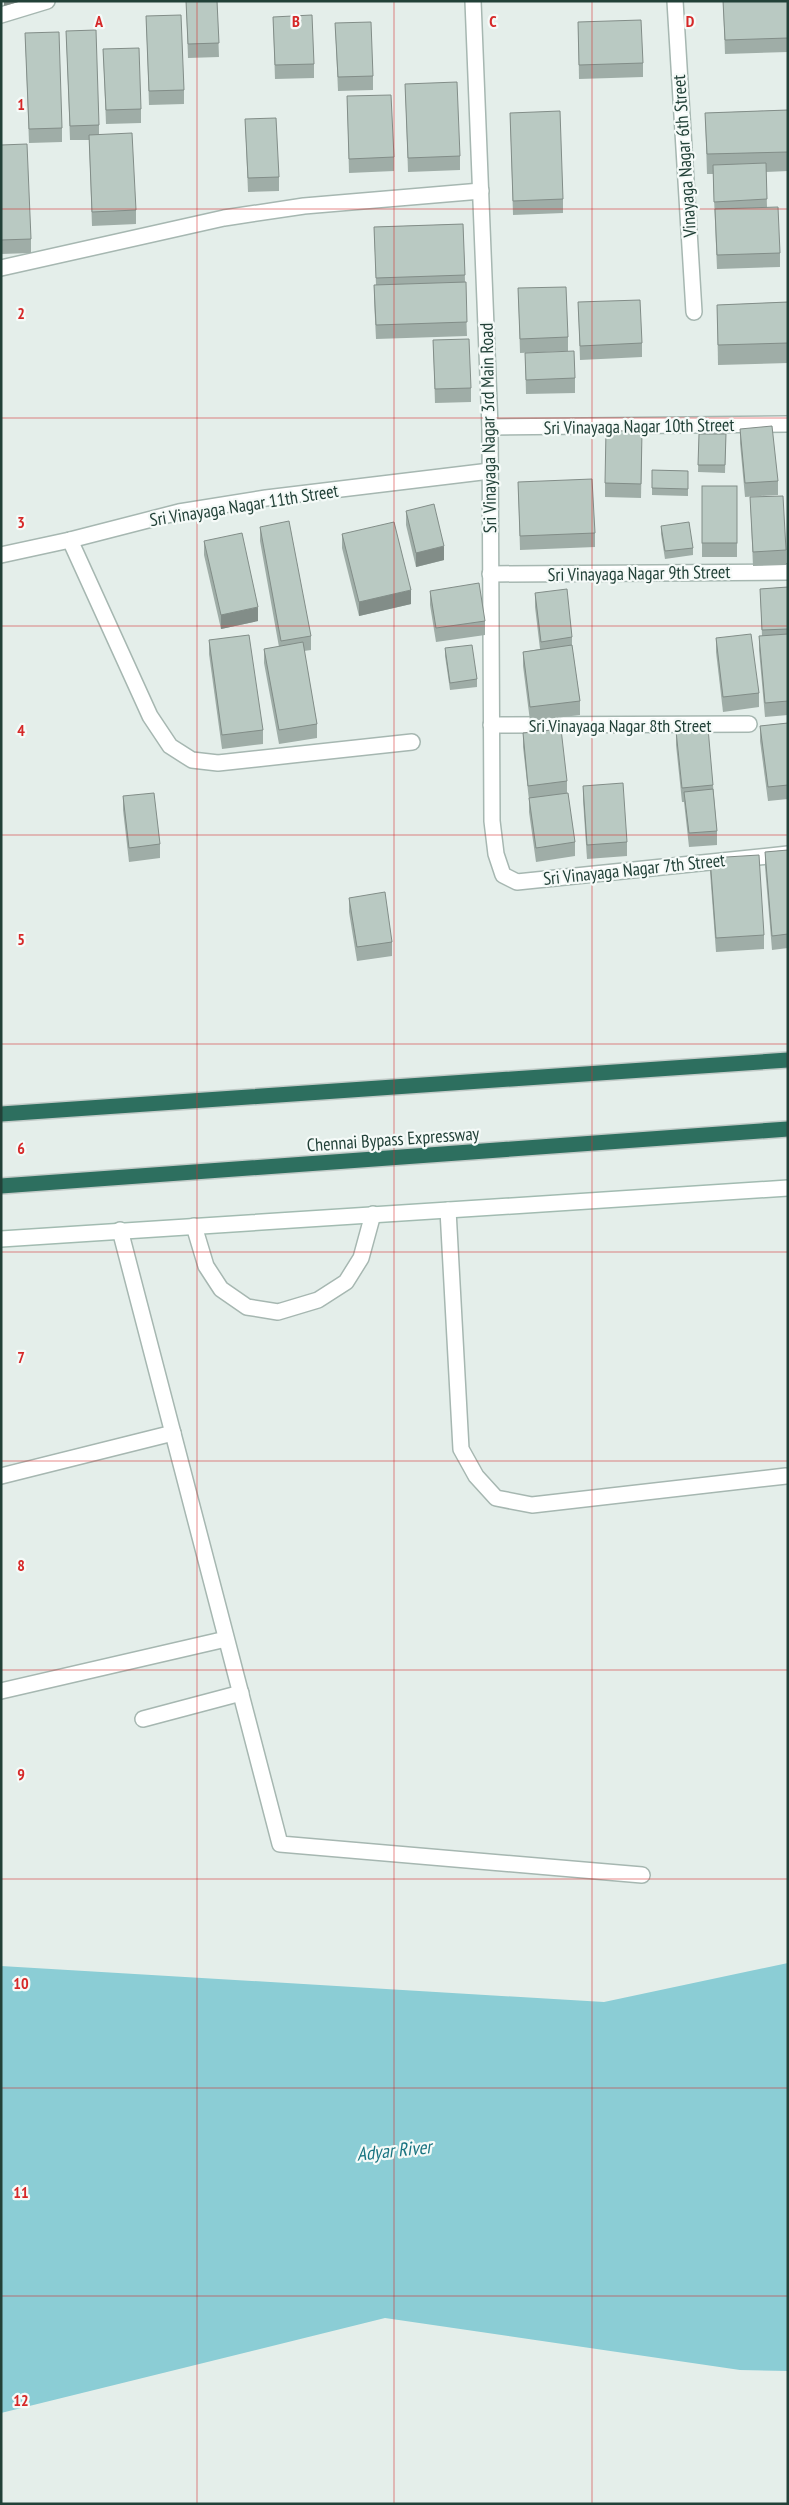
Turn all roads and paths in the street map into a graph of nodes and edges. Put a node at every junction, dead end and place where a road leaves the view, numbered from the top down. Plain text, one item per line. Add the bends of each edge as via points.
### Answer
1 (47, 1) edge
2 (473, 1) edge
3 (675, 1) edge
4 (1, 15) edge
5 (481, 191) junction
6 (1, 268) edge
7 (694, 312) dead end
8 (788, 424) edge
9 (490, 427) junction
10 (490, 471) junction
11 (70, 540) junction
12 (1, 554) edge
13 (788, 572) edge
14 (490, 574) junction
15 (749, 724) dead end
16 (491, 725) junction
17 (412, 742) dead end
18 (496, 854) joint
19 (788, 854) edge
20 (788, 1060) edge
21 (1, 1114) edge
22 (788, 1129) edge
23 (1, 1186) edge
24 (788, 1188) edge
25 (448, 1210) junction
26 (373, 1214) junction
27 (194, 1226) junction
28 (120, 1230) junction
29 (1, 1239) edge
30 (173, 1433) junction
31 (1, 1476) edge
32 (786, 1476) dead end
33 (226, 1639) junction
34 (1, 1691) edge
35 (241, 1693) junction
36 (143, 1719) dead end
37 (642, 1875) dead end

1 - 4 street
2 - 5 street, Sri Vinayaga Nagar 3rd Main Road
3 - 7 street, Vinayaga Nagar 6th Street
5 - 6 street via 304,206 224,218
5 - 9 street, Sri Vinayaga Nagar 3rd Main Road
8 - 9 street, Sri Vinayaga Nagar 10th Street
9 - 10 street, Sri Vinayaga Nagar 3rd Main Road
10 - 11 street, Sri Vinayaga Nagar 11th Street via 189,510
10 - 14 street, Sri Vinayaga Nagar 3rd Main Road
11 - 12 street, Sri Vinayaga Nagar 11th Street
11 - 17 street via 150,716 170,746 192,760 218,762
13 - 14 street, Sri Vinayaga Nagar 9th Street
14 - 16 street, Sri Vinayaga Nagar 3rd Main Road
15 - 16 street, Sri Vinayaga Nagar 8th Street
16 - 18 street, Sri Vinayaga Nagar 3rd Main Road via 492,821
18 - 19 street, Sri Vinayaga Nagar 7th Street via 504,875 517,882
20 - 21 highway
22 - 23 highway, Chennai Bypass Expressway
24 - 25 street
25 - 26 street
25 - 32 street via 461,1449 476,1476 496,1498 532,1505
26 - 27 street
26 - 27 street via 361,1258 346,1282 318,1300 278,1312 246,1308 221,1289 206,1266
27 - 28 street
28 - 29 street
28 - 30 street
30 - 31 street
30 - 33 street
33 - 34 street
33 - 35 street
35 - 36 street
35 - 37 street via 280,1844

